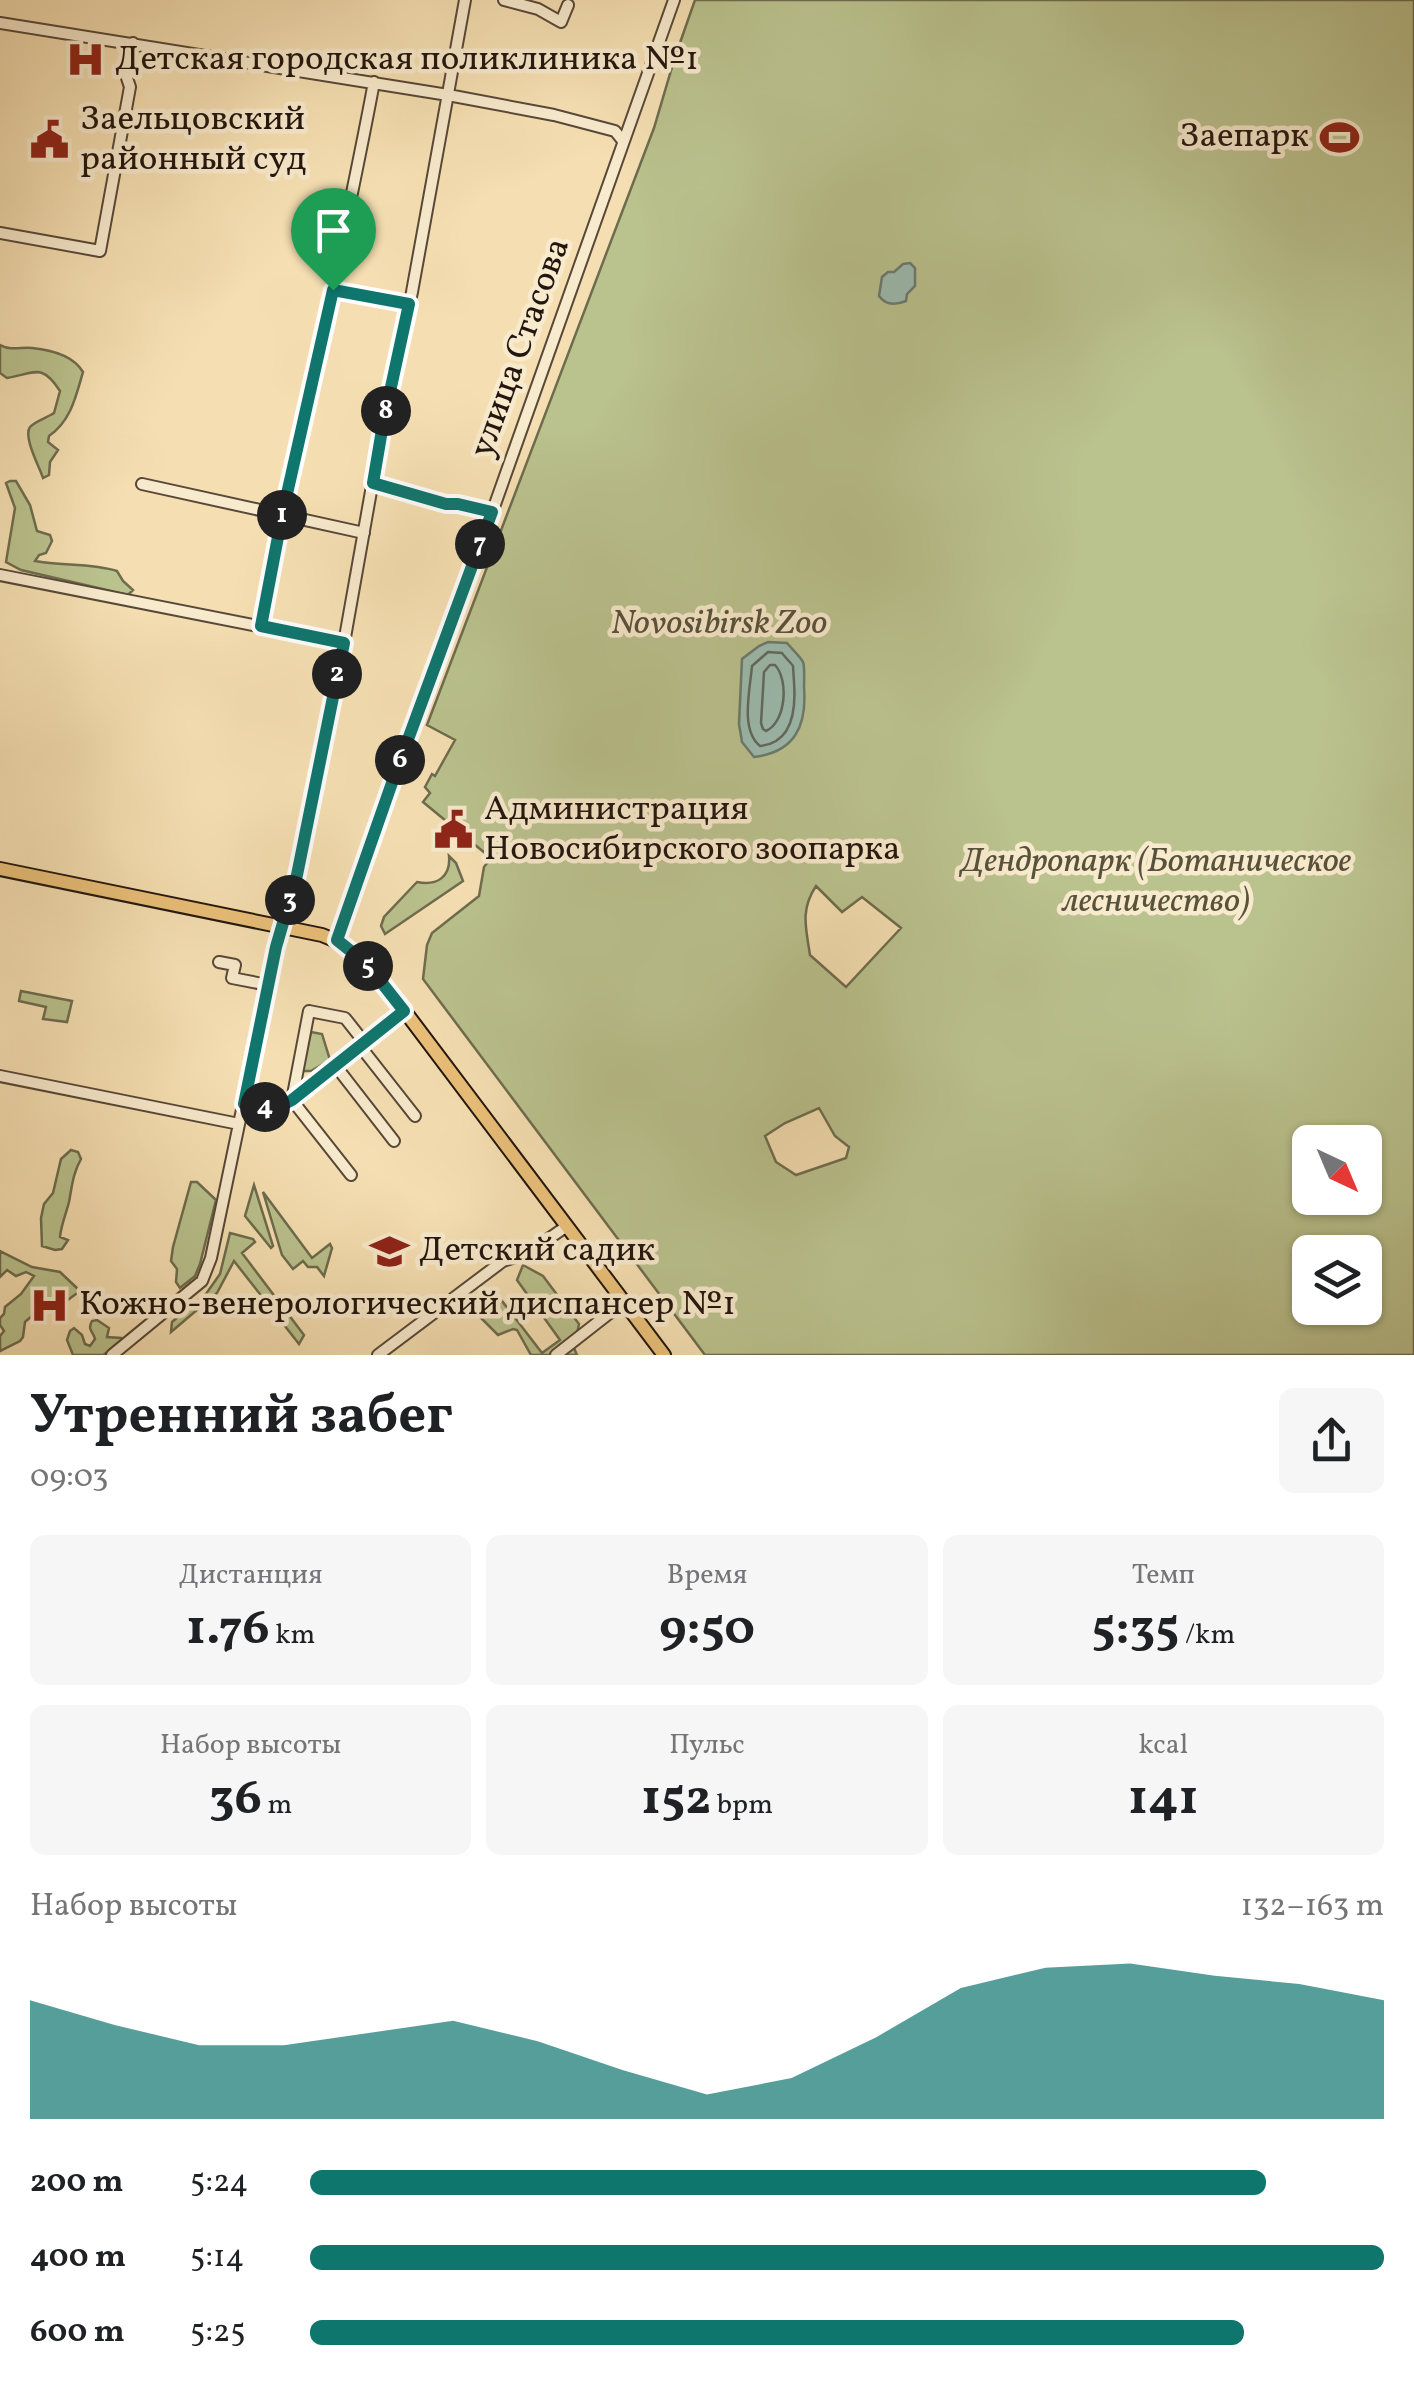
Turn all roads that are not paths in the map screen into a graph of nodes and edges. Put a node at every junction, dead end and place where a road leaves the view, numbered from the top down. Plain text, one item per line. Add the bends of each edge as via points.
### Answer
1 (465, 0) edge
2 (504, 0) edge
3 (674, 0) edge
4 (568, 5) dead end
5 (0, 23) edge
6 (132, 43) junction
7 (374, 82) junction
8 (448, 95) junction
9 (624, 141) junction
10 (0, 233) edge
11 (333, 290) junction
12 (409, 304) junction
13 (373, 483) junction
14 (142, 484) dead end
15 (492, 512) junction
16 (282, 516) junction
17 (364, 533) junction
18 (0, 574) edge
19 (261, 626) junction
20 (344, 643) junction
21 (0, 868) edge
22 (282, 926) junction
23 (337, 940) junction
24 (219, 962) dead end
25 (268, 984) junction
26 (404, 1011) junction
27 (362, 1044) junction
28 (335, 1066) junction
29 (0, 1076) edge
30 (292, 1100) junction
31 (244, 1104) junction
32 (415, 1116) dead end
33 (240, 1124) junction
34 (394, 1141) dead end
35 (351, 1174) dead end
36 (567, 1226) junction
37 (624, 1301) junction
38 (112, 1355) edge
39 (378, 1355) edge
40 (556, 1355) edge
41 (664, 1355) edge

1 - 8 street
2 - 4 street via 561,22
3 - 9 street, улица Стасова
5 - 6 street
6 - 7 street
6 - 10 street via 100,251
7 - 8 street
7 - 11 street
8 - 9 street via 616,131
8 - 12 street
9 - 15 street, улица Стасова
11 - 12 street
11 - 16 street
12 - 13 street
13 - 15 street
13 - 17 street
14 - 16 street
15 - 23 street, улица Стасова
16 - 17 street
16 - 19 street
17 - 20 street
18 - 19 street
19 - 20 street
20 - 22 street
21 - 22 main road
22 - 23 main road
22 - 25 street
23 - 26 main road via 367,964
24 - 25 street via 236,966 232,978
25 - 31 street
26 - 27 street
26 - 36 main road
27 - 28 street
27 - 30 street via 345,1018 309,1011
27 - 32 street
28 - 30 street
28 - 34 street
29 - 33 street
30 - 31 street via 272,1108
30 - 35 street
31 - 33 street
33 - 38 street via 202,1282
36 - 37 main road
36 - 39 street via 502,1262
37 - 40 street
37 - 41 main road

